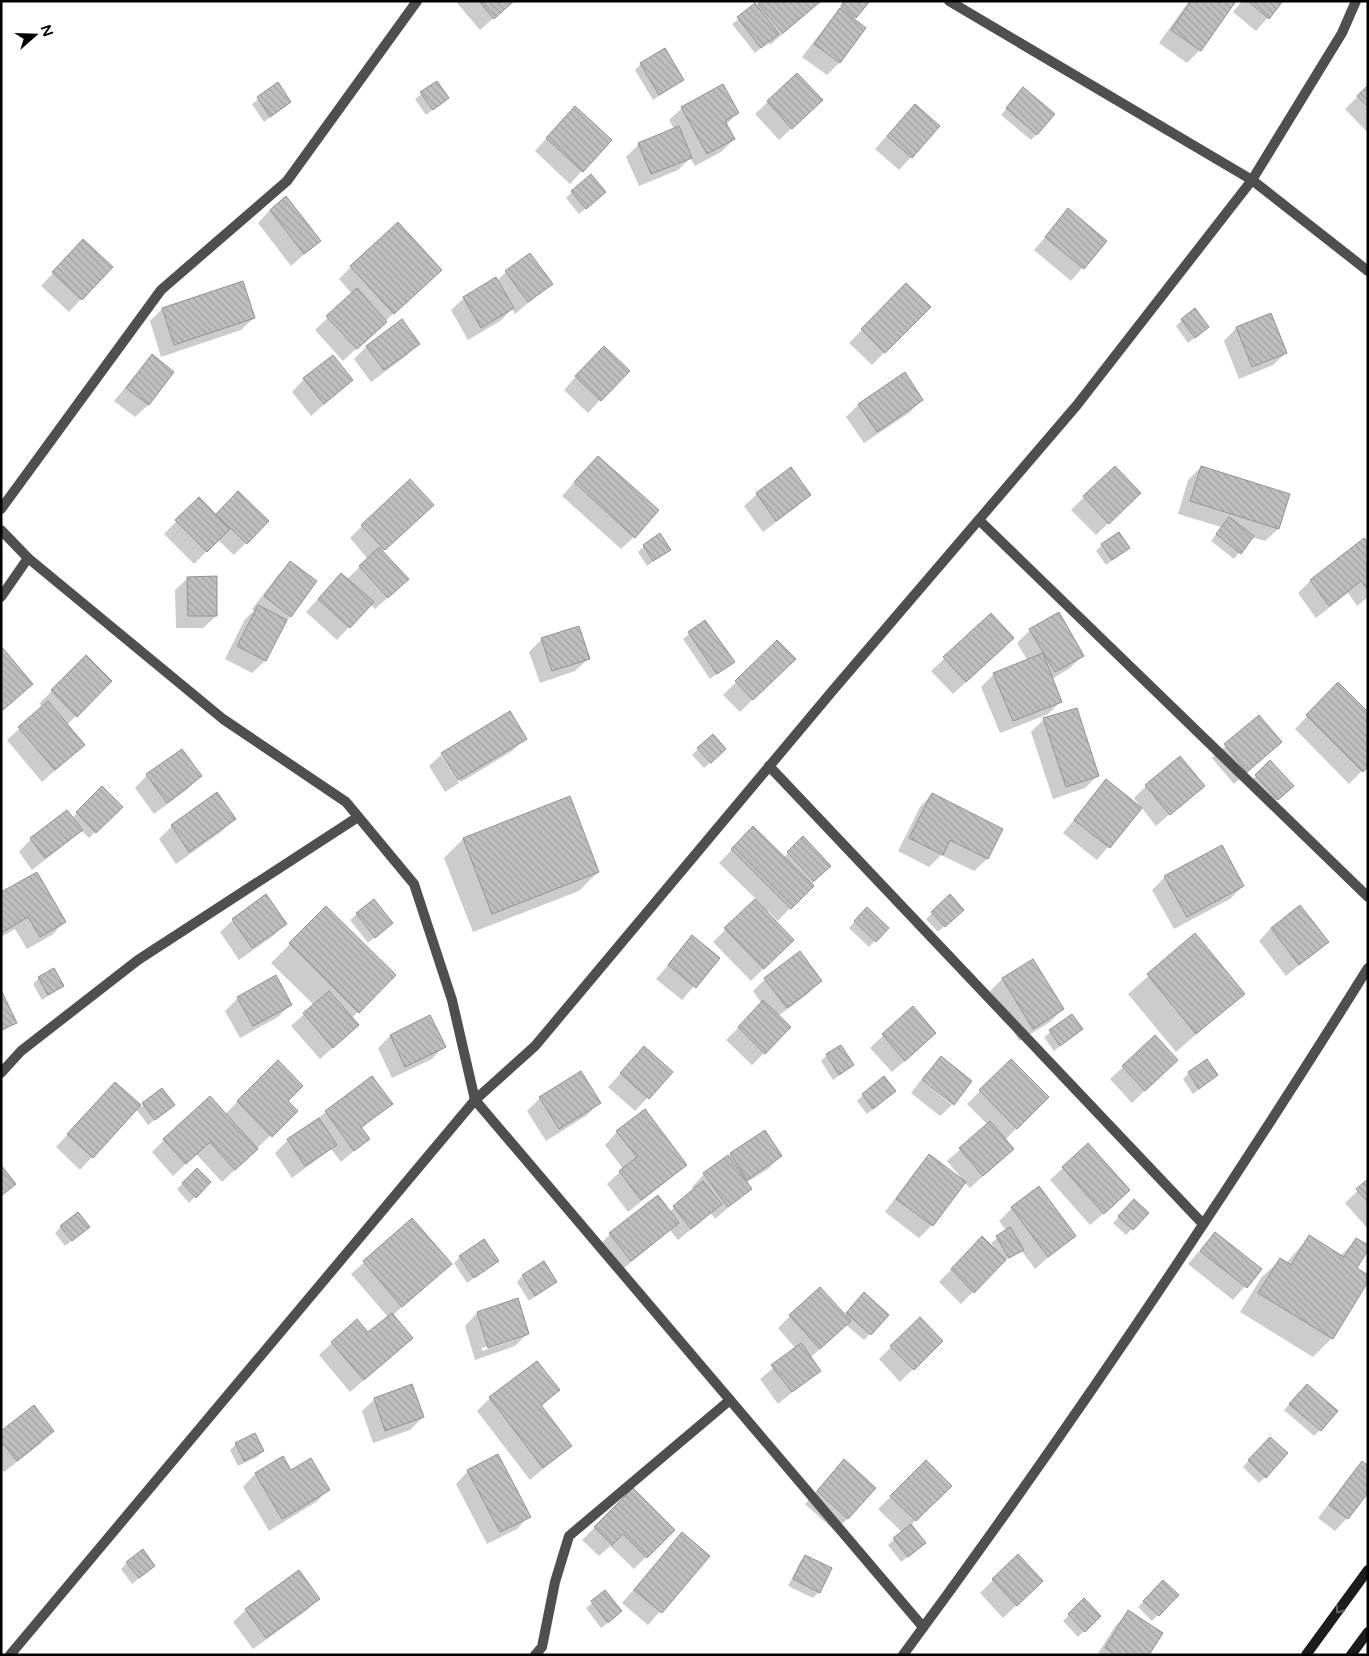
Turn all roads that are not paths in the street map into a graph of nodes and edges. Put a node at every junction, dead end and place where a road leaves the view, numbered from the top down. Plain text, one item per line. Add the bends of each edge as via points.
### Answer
1 (417, 1) edge
2 (948, 1) edge
3 (1356, 1) edge
4 (1252, 180) junction
5 (1368, 271) edge
6 (1, 509) edge
7 (979, 520) junction
8 (1, 530) edge
9 (28, 558) junction
10 (1, 597) edge
11 (769, 766) junction
12 (358, 817) junction
13 (1368, 897) edge
14 (1368, 968) edge
15 (1, 1073) edge
16 (475, 1100) junction
17 (1203, 1224) junction
18 (730, 1400) junction
19 (1368, 1570) edge
20 (923, 1627) junction
21 (1368, 1632) edge
22 (10, 1655) edge
23 (535, 1655) edge
24 (903, 1655) edge
25 (1306, 1655) edge
26 (1351, 1655) edge

1 - 6 street via 287,181 160,290
2 - 4 street
3 - 4 street via 1342,33
4 - 5 street
4 - 7 street via 1077,405
7 - 11 street
7 - 13 street
8 - 9 street
9 - 10 street
9 - 12 street via 223,719 346,802
11 - 16 street via 535,1046
11 - 17 street
12 - 15 street via 138,960 21,1051
12 - 16 street via 414,884 452,1000
14 - 17 street
16 - 18 street
16 - 22 street
17 - 20 street via 980,1551
18 - 20 street
18 - 23 street via 569,1536 555,1582 542,1647
19 -> 25 main road
20 - 24 street
21 - 26 main road

